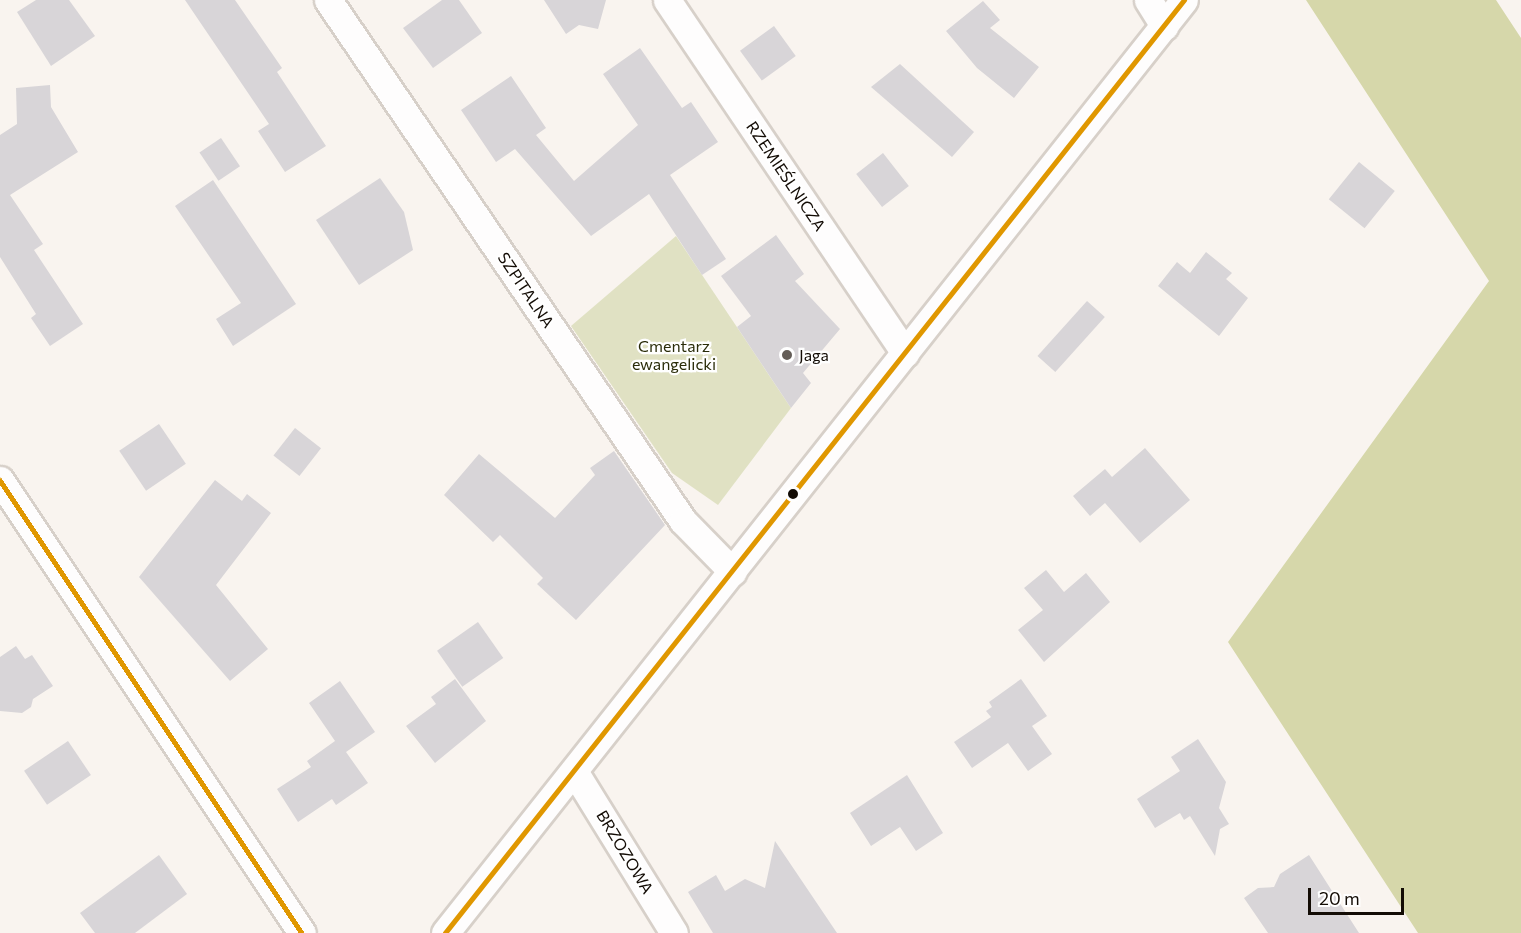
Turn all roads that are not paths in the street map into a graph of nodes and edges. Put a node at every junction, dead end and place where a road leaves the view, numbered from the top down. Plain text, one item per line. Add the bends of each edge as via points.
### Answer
1 (328, 0) edge
2 (667, 0) edge
3 (1148, 0) edge
4 (1184, 0) edge
5 (1164, 26) junction
6 (904, 353) junction
7 (0, 480) edge
8 (733, 572) junction
9 (574, 771) junction
10 (302, 933) edge
11 (445, 933) edge
12 (674, 933) edge

1 - 8 street, SZPITALNA via 683,521
2 - 6 street, RZEMIEŚLNICZA
3 - 5 street
4 - 5 street
5 - 6 street
6 - 8 street
7 - 10 street
8 - 9 street
9 - 11 street
9 - 12 street, BRZOZOWA

